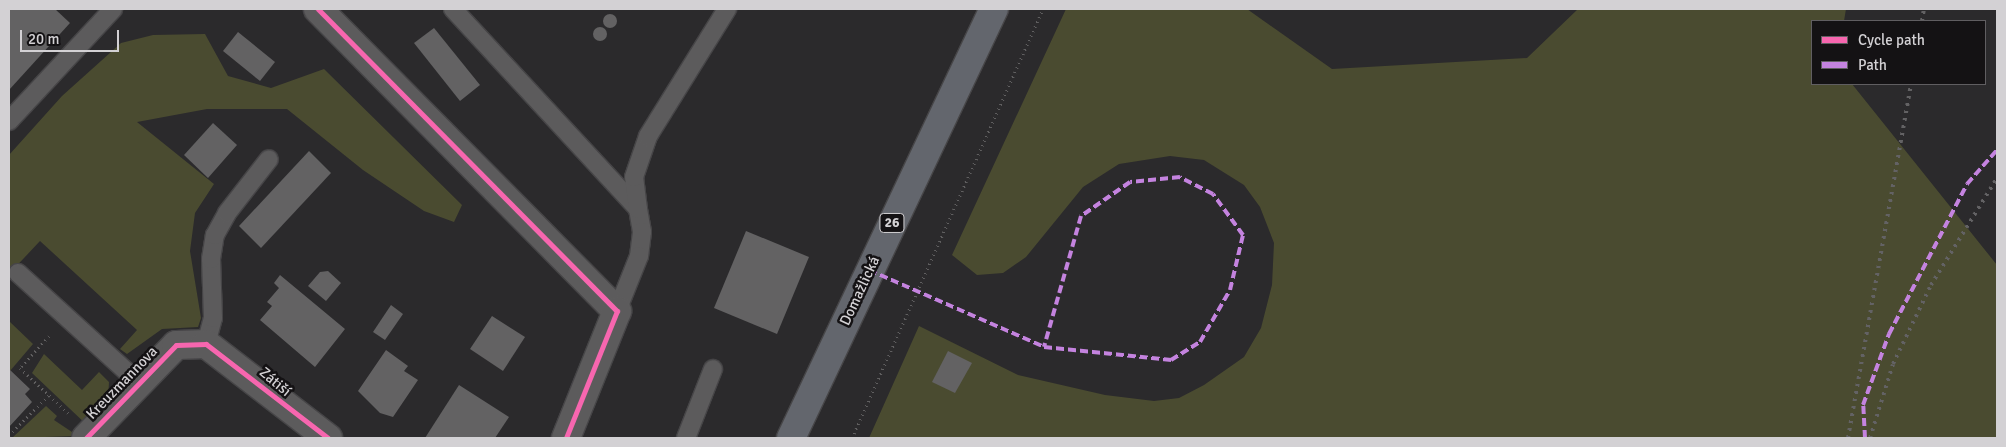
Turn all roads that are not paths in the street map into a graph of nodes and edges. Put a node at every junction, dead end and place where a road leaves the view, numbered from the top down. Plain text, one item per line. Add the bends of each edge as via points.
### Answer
1 (113, 9) edge
2 (318, 9) edge
3 (453, 9) edge
4 (727, 9) edge
5 (994, 9) edge
6 (9, 121) edge
7 (269, 159) dead end
8 (638, 209) junction
9 (18, 274) dead end
10 (617, 311) junction
11 (206, 344) junction
12 (713, 369) dead end
13 (138, 382) junction
14 (88, 436) edge
15 (328, 438) edge
16 (566, 438) edge
17 (686, 438) edge
18 (791, 438) edge

1 - 6 lane
2 - 10 street
3 - 8 lane
4 - 8 lane via 648,136 634,177
5 - 18 main road, Domažlická / 26
7 - 11 lane via 227,213 215,236 211,259 213,318
8 - 10 lane via 642,232 639,256
9 - 13 lane
10 - 16 street
11 - 13 street, Kreuzmannova via 176,346
11 - 15 street, Zátiší
12 - 17 lane
13 - 14 street, Kreuzmannova

